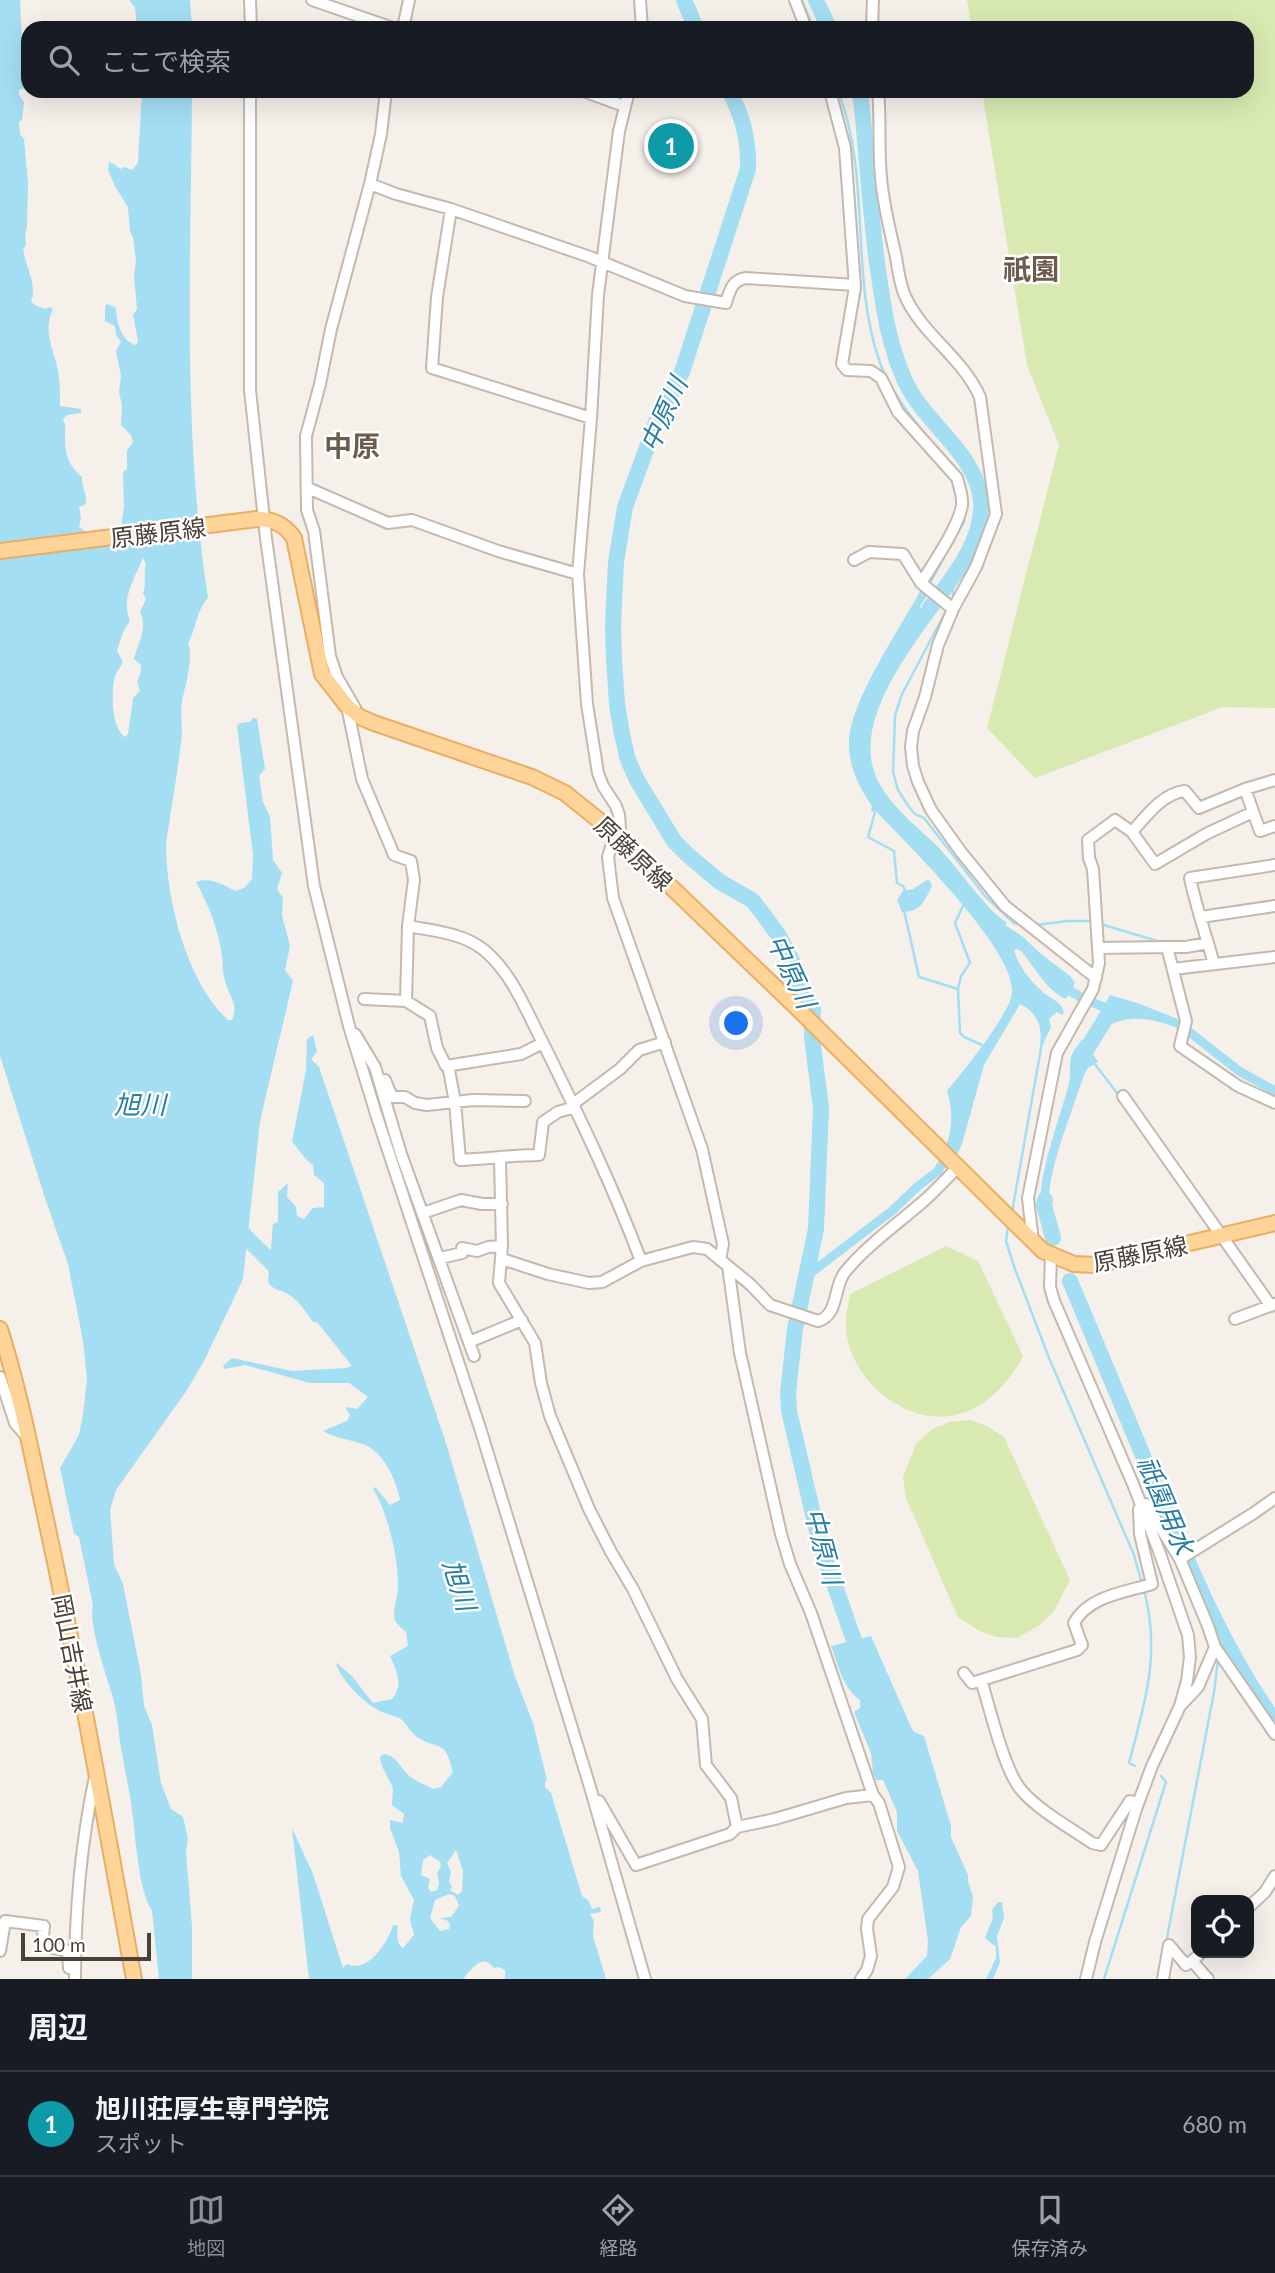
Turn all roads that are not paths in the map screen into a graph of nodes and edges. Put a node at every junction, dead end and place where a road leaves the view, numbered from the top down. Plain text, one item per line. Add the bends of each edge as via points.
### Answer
1 (261, 0) edge
2 (312, 0) edge
3 (409, 0) edge
4 (640, 0) edge
5 (795, 0) edge
6 (873, 0) edge
7 (251, 5) edge
8 (373, 21) edge
9 (404, 21) edge
10 (642, 21) edge
11 (803, 21) edge
12 (872, 21) edge
13 (250, 98) edge
14 (385, 98) edge
15 (602, 98) edge
16 (627, 98) edge
17 (832, 98) edge
18 (878, 98) edge
19 (624, 106) junction
20 (370, 184) junction
21 (451, 209) junction
22 (604, 262) junction
23 (855, 285) junction
24 (591, 418) junction
25 (308, 488) junction
26 (261, 519) junction
27 (0, 551) edge
28 (854, 560) dead end
29 (578, 574) junction
30 (923, 584) junction
31 (951, 608) junction
32 (347, 706) junction
33 (360, 717) junction
34 (1275, 780) edge
35 (1245, 789) junction
36 (1253, 812) junction
37 (1275, 827) edge
38 (1132, 832) junction
39 (616, 834) junction
40 (1275, 865) edge
41 (1275, 906) edge
42 (1201, 917) junction
43 (408, 926) junction
44 (1208, 943) junction
45 (1167, 947) junction
46 (1098, 948) junction
47 (1275, 957) edge
48 (1214, 964) junction
49 (1173, 969) junction
50 (1096, 978) junction
51 (363, 999) dead end
52 (406, 1001) junction
53 (349, 1026) junction
54 (665, 1042) junction
55 (543, 1043) junction
56 (448, 1065) junction
57 (375, 1067) junction
58 (1123, 1096) dead end
59 (525, 1101) dead end
60 (455, 1102) junction
61 (1275, 1103) edge
62 (574, 1105) junction
63 (500, 1159) junction
64 (950, 1161) junction
65 (502, 1204) junction
66 (423, 1213) junction
67 (1275, 1223) edge
68 (1221, 1235) junction
69 (1033, 1243) junction
70 (502, 1246) junction
71 (1051, 1256) junction
72 (440, 1258) junction
73 (502, 1258) junction
74 (641, 1261) junction
75 (724, 1263) junction
76 (1269, 1306) edge
77 (1275, 1318) edge
78 (1235, 1319) dead end
79 (522, 1320) junction
80 (0, 1329) edge
81 (469, 1342) junction
82 (474, 1356) dead end
83 (0, 1377) edge
84 (28, 1438) junction
85 (1133, 1484) junction
86 (1275, 1498) edge
87 (1139, 1500) junction
88 (1183, 1556) junction
89 (1218, 1651) junction
90 (964, 1673) dead end
91 (981, 1680) junction
92 (1180, 1706) junction
93 (1275, 1734) edge
94 (96, 1771) junction
95 (590, 1787) junction
96 (873, 1795) junction
97 (1138, 1803) junction
98 (737, 1826) junction
99 (1275, 1876) edge
100 (1254, 1902) edge
101 (0, 1951) edge
102 (1195, 1958) edge
103 (1192, 1961) junction
104 (75, 1978) edge
105 (134, 1979) edge
106 (645, 1979) edge
107 (861, 1979) edge
108 (1086, 1979) edge
109 (1163, 1979) edge
110 (1208, 1979) edge

1 - 7 street
2 - 8 street
3 - 9 street
4 - 10 street
5 - 11 street
6 - 12 street
13 - 26 street via 250,390
14 - 20 street
15 - 19 street
16 - 19 street
17 - 23 street via 845,148
18 - 31 street via 884,204 906,298 973,383 980,397 989,451 996,514 976,567
19 - 22 street
20 - 21 street
20 - 25 street via 306,436
21 - 22 street
21 - 24 street via 432,368
22 - 23 street via 685,296 726,303 731,286 746,278
22 - 24 street
23 - 30 street via 842,364 847,370 871,371 881,378 898,412 957,478 961,492 958,518
24 - 29 street
25 - 29 street via 388,523 412,520
25 - 33 street via 307,510 314,531 330,656
26 - 27 main road, 原藤原線
26 - 32 main road, 原藤原線 via 278,522 294,538 322,674
26 - 53 street via 314,886
28 - 30 street via 869,552 903,554
29 - 39 street via 591,727 598,773 619,815
30 - 31 street
31 - 50 street via 913,731 911,747 918,782 938,820 1005,906
32 - 33 main road, 原藤原線
32 - 43 street via 369,800 394,855 411,861 414,880
33 - 39 main road, 原藤原線 via 551,785
34 - 35 street
35 - 36 street
35 - 38 street via 1199,808 1185,791 1175,792
36 - 37 street via 1260,831
36 - 38 street via 1156,864
38 - 46 street via 1115,820 1088,840
39 - 54 street via 608,857 613,898
39 - 64 main road, 原藤原線
40 - 42 street via 1190,878
41 - 42 street
42 - 44 street
43 - 52 street
43 - 55 street via 469,940 483,949 521,999
44 - 45 street
44 - 48 street
45 - 46 street
45 - 49 street
46 - 50 street
47 - 48 street
48 - 49 street
49 - 61 street via 1185,1028 1180,1046 1238,1086
50 - 69 street via 1057,1052 1028,1198
51 - 52 street
52 - 56 street via 430,1016 436,1048
53 - 57 street
53 - 95 street via 480,1428
54 - 62 street via 639,1049
54 - 75 street via 702,1149
55 - 56 street via 521,1054
55 - 62 street
56 - 60 street
57 - 60 street via 392,1097 427,1105
57 - 66 street
58 - 68 street
59 - 60 street
60 - 63 street via 460,1160
62 - 63 street via 543,1122 540,1155
62 - 74 street
63 - 65 street
64 - 69 main road, 原藤原線
64 - 75 street via 927,1198 843,1275 825,1319 818,1321 770,1305
65 - 66 street via 461,1200
65 - 70 street
66 - 72 street
67 - 68 main road, 原藤原線
68 - 71 main road, 原藤原線 via 1096,1265
68 - 76 street
69 - 71 main road, 原藤原線
70 - 72 street via 477,1251 462,1248 462,1253
70 - 73 street
71 - 85 street via 1054,1301
72 - 81 street
73 - 74 street via 589,1283 602,1282
73 - 79 street via 499,1283
74 - 75 street via 694,1247
75 - 96 street via 781,1534
76 - 77 street
76 - 78 street
79 - 81 street
79 - 98 street via 534,1343 560,1441 611,1552 702,1719 706,1765 732,1798
80 - 84 main road, 岡山吉井線
81 - 82 street
83 - 84 street via 15,1423
84 - 94 main road, 岡山吉井線
85 - 87 street
85 - 88 street
86 - 88 street
87 - 91 street via 1140,1534 1152,1584 1096,1601 1077,1617 1074,1623 1082,1645 1077,1650
87 - 92 street via 1188,1635 1190,1657
88 - 89 street
89 - 92 street
89 - 93 street
90 - 91 street via 972,1683
91 - 97 street via 1010,1772 1022,1791 1045,1810 1101,1845 1130,1801
92 - 97 street
94 - 104 street via 78,1902
94 - 105 main road, 岡山吉井線
95 - 98 street via 636,1865 730,1834
95 - 106 street
96 - 98 street
96 - 107 street via 899,1867 893,1887 868,1919 871,1956
97 - 108 street
99 - 100 street
101 - 104 street via 5,1922 44,1926 42,1946 68,1951
102 - 103 street
103 - 109 street via 1186,1965 1169,1945
103 - 110 street

